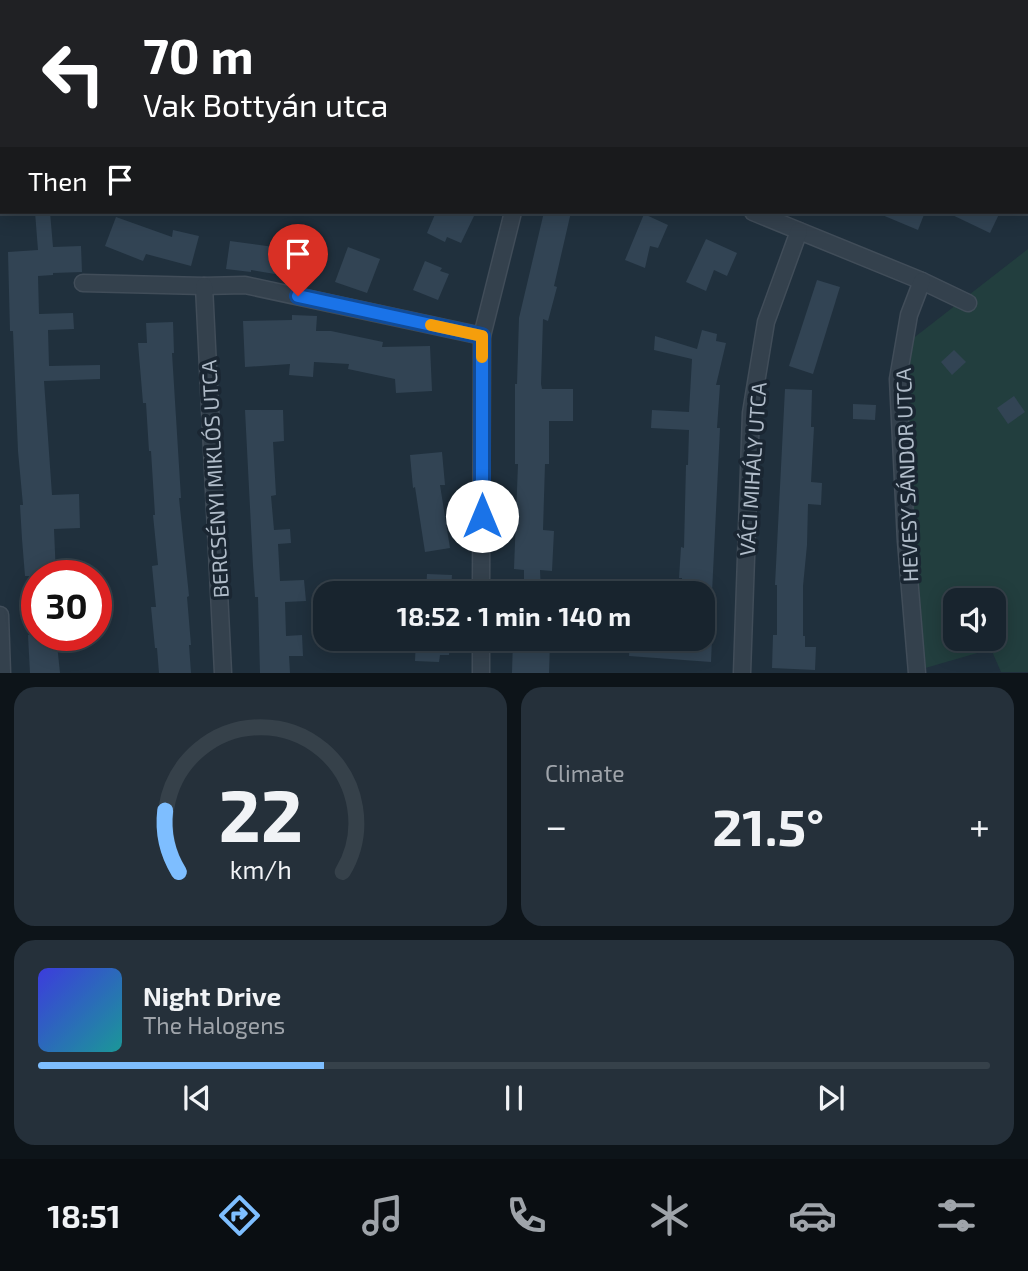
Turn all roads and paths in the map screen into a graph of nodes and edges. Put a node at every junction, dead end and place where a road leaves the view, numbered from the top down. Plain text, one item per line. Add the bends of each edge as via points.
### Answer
1 (512, 214) edge
2 (758, 214) edge
3 (799, 231) junction
4 (922, 281) junction
5 (83, 283) dead end
6 (204, 286) junction
7 (968, 303) dead end
8 (482, 336) junction
9 (481, 581) edge
10 (0, 615) edge
11 (481, 651) edge
12 (2, 673) edge
13 (223, 673) edge
14 (481, 673) edge
15 (742, 673) edge
16 (917, 673) edge

1 - 8 street
2 - 3 street
3 - 4 street
3 - 15 street, VÁCI MIHÁLY UTCA via 766,322 751,413
4 - 7 street
4 - 16 street, HEVESY SÁNDOR UTCA via 909,315 898,379
5 - 6 street
6 - 8 street via 245,285
6 - 13 street, BERCSÉNYI MIKLÓS UTCA
8 - 9 street
10 - 12 street
11 - 14 street

